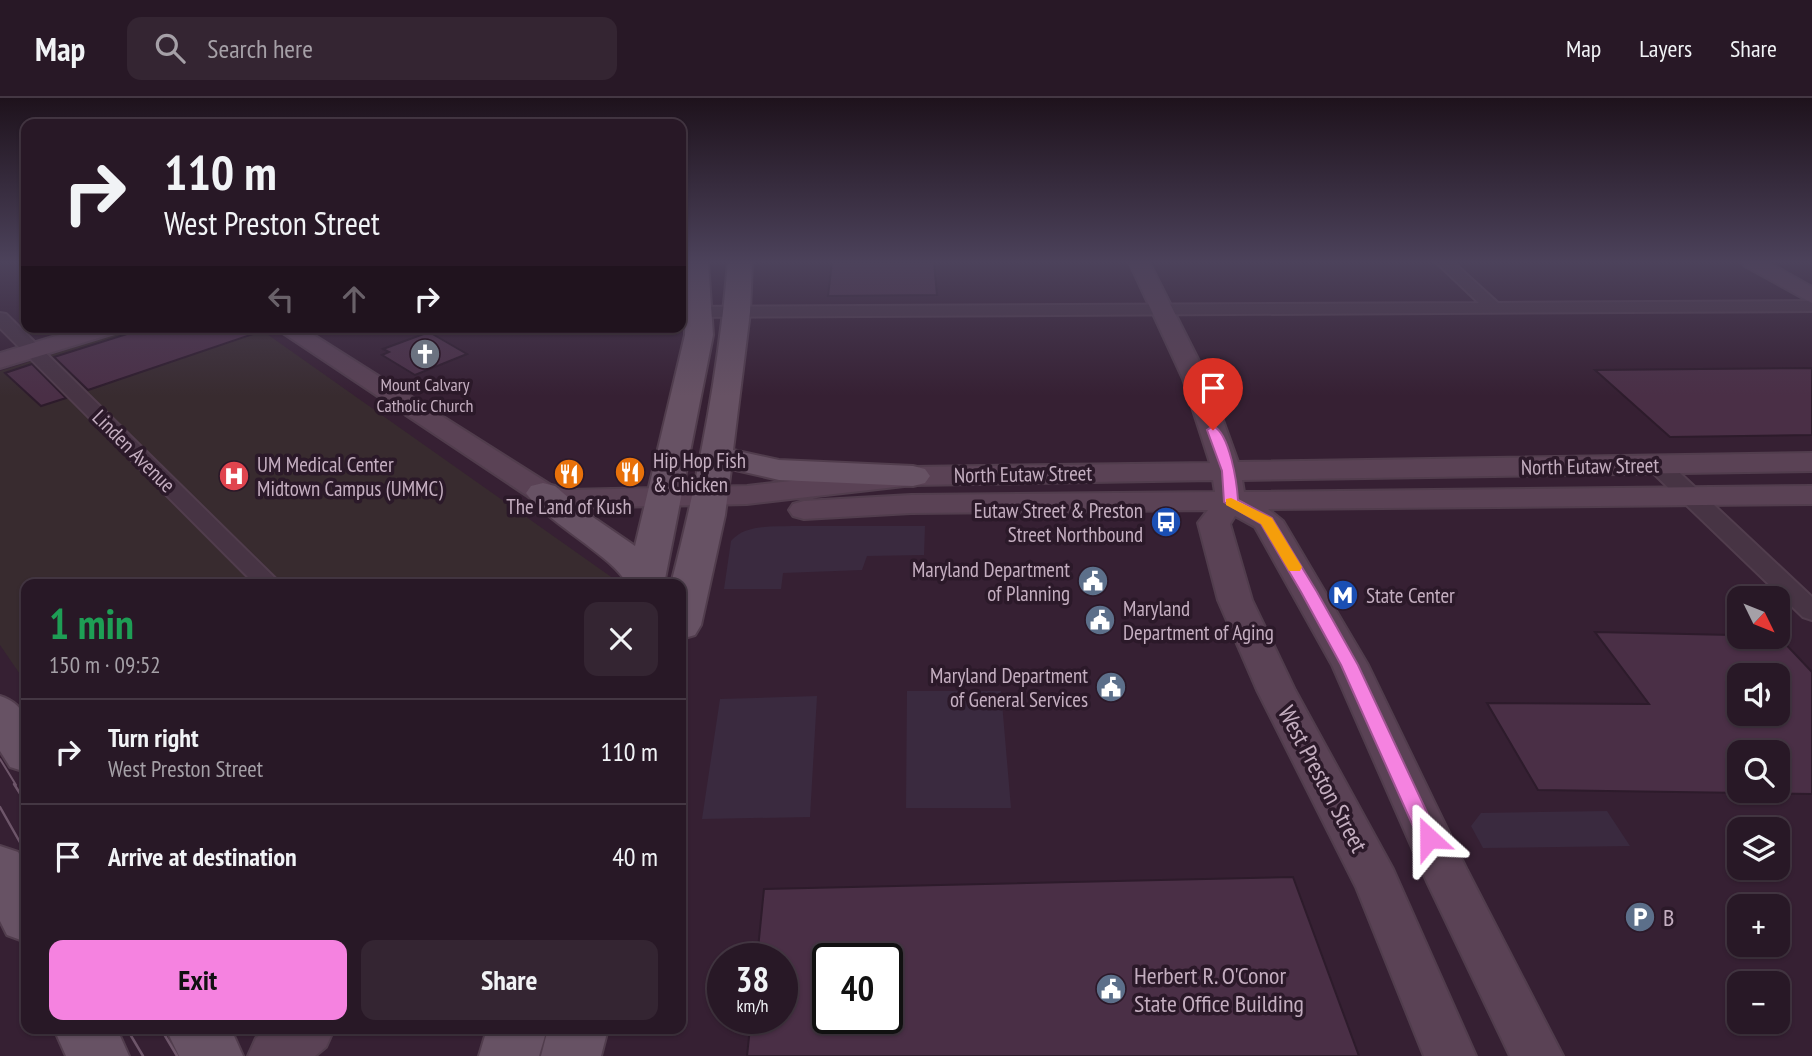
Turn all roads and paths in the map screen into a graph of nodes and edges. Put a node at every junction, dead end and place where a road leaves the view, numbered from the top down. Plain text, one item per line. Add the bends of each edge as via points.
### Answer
1 (737, 307) edge
2 (1160, 307) edge
3 (1700, 307) edge
4 (1494, 308) joint
5 (1162, 310) junction
6 (690, 312) edge
7 (737, 312) junction
8 (0, 318) edge
9 (91, 333) edge
10 (302, 333) edge
11 (33, 351) junction
12 (0, 361) edge
13 (716, 456) junction
14 (1812, 462) edge
15 (1658, 465) junction
16 (913, 477) junction
17 (1230, 487) junction
18 (543, 493) junction
19 (1812, 495) edge
20 (1692, 497) junction
21 (709, 505) junction
22 (663, 508) junction
23 (571, 519) junction
24 (264, 579) edge
25 (643, 579) edge
26 (646, 579) edge
27 (686, 604) edge
28 (1812, 611) edge
29 (0, 713) edge
30 (21, 746) edge
31 (0, 868) edge
32 (21, 908) edge
33 (87, 1034) edge
34 (199, 1034) edge
35 (302, 1034) edge
36 (516, 1034) edge
37 (577, 1034) edge
38 (99, 1056) edge
39 (213, 1056) edge
40 (274, 1056) edge
41 (509, 1056) edge
42 (571, 1056) edge
43 (1450, 1056) edge
44 (1537, 1056) edge

1 - 7 main road
2 - 5 street
3 - 4 street
4 - 5 street
5 - 7 street
5 - 17 street via 1195,382
6 - 7 street
6 - 22 main road via 699,335
7 - 13 main road
8 - 11 street, Linden Avenue
9 - 11 street
10 - 18 street, North Eutaw Street
11 - 12 street
11 - 24 street, Linden Avenue
13 - 16 main road via 779,470
13 - 21 main road
14 - 15 street, North Eutaw Street
15 - 17 street, North Eutaw Street
15 - 20 street
16 - 17 street, North Eutaw Street
16 - 21 street, North Eutaw Street
17 - 20 street, North Eutaw Street
17 - 21 street, North Eutaw Street via 911,504
17 - 43 street, West Preston Street via 1214,523 1235,600 1276,690 1377,883
17 - 44 street via 1266,521 1350,665
18 - 22 street, North Eutaw Street
18 - 23 main road
19 - 20 street, North Eutaw Street
20 - 28 street
21 - 22 street, North Eutaw Street
21 - 27 main road
22 - 23 street, North Eutaw Street
22 - 26 main road
23 - 25 main road via 628,559
29 - 30 main road
31 - 32 main road
33 - 38 main road
34 - 39 main road
35 - 40 street
36 - 41 main road
37 - 42 main road

